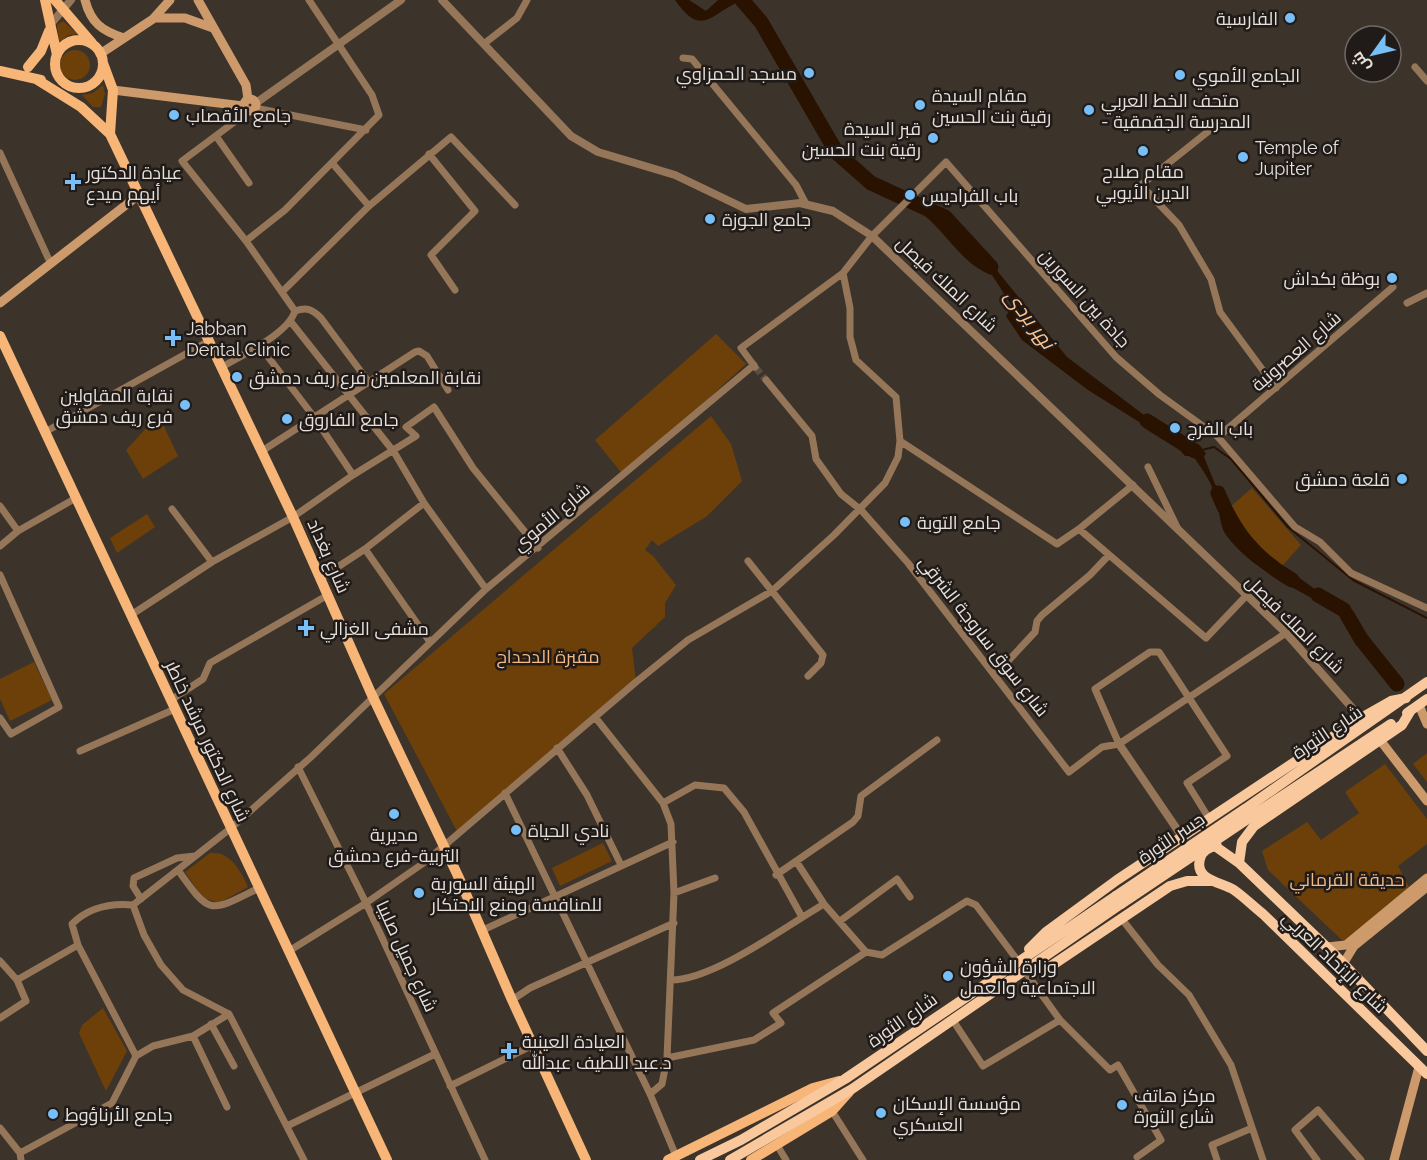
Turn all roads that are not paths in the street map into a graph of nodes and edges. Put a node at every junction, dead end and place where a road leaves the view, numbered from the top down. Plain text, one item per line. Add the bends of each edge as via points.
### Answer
1 (45, 0) edge
2 (56, 0) edge
3 (71, 0) edge
4 (85, 0) edge
5 (170, 0) edge
6 (198, 0) edge
7 (309, 0) edge
8 (401, 0) edge
9 (442, 0) edge
10 (527, 0) edge
11 (64, 10) junction
12 (153, 19) junction
13 (50, 25) junction
14 (215, 30) junction
15 (124, 38) junction
16 (485, 43) junction
17 (336, 44) junction
18 (99, 54) junction
19 (56, 56) junction
20 (682, 58) dead end
21 (28, 67) junction
22 (1415, 67) dead end
23 (0, 71) edge
24 (13, 74) junction
25 (57, 75) junction
26 (36, 79) junction
27 (1427, 81) edge
28 (113, 90) junction
29 (249, 105) junction
30 (1220, 122) dead end
31 (366, 130) junction
32 (110, 134) junction
33 (216, 136) junction
34 (0, 153) edge
35 (429, 154) junction
36 (333, 164) junction
37 (249, 183) dead end
38 (140, 194) junction
39 (806, 204) junction
40 (515, 205) dead end
41 (369, 206) junction
42 (872, 236) junction
43 (246, 241) junction
44 (50, 262) junction
45 (843, 273) junction
46 (1394, 287) dead end
47 (455, 290) dead end
48 (282, 292) junction
49 (1427, 293) edge
50 (0, 303) edge
51 (1407, 303) dead end
52 (295, 311) junction
53 (291, 322) junction
54 (1, 341) edge
55 (209, 341) junction
56 (259, 345) junction
57 (222, 367) junction
58 (766, 380) tunnel mouth
59 (368, 381) junction
60 (1276, 388) junction
61 (448, 390) dead end
62 (348, 395) junction
63 (314, 417) junction
64 (45, 432) junction
65 (1218, 437) junction
66 (900, 441) junction
67 (262, 451) junction
68 (394, 453) junction
69 (1148, 467) dead end
70 (353, 475) junction
71 (1133, 486) junction
72 (76, 498) junction
73 (424, 503) junction
74 (0, 506) edge
75 (172, 509) dead end
76 (861, 510) junction
77 (293, 517) junction
78 (1079, 529) junction
79 (18, 531) junction
80 (1179, 532) junction
81 (0, 546) edge
82 (538, 548) junction
83 (365, 549) junction
84 (1109, 555) junction
85 (748, 561) dead end
86 (212, 562) junction
87 (0, 575) edge
88 (321, 579) junction
89 (486, 589) junction
90 (772, 591) junction
91 (328, 595) junction
92 (1245, 597) junction
93 (1427, 608) edge
94 (131, 615) junction
95 (1286, 633) junction
96 (430, 642) junction
97 (995, 675) junction
98 (808, 676) dead end
99 (1427, 682) edge
100 (1190, 697) junction
101 (373, 698) junction
102 (1406, 699) junction
103 (173, 705) junction
104 (1419, 705) edge
105 (595, 717) junction
106 (0, 718) edge
107 (1361, 718) junction
108 (1427, 724) edge
109 (937, 740) dead end
110 (1380, 740) junction
111 (1119, 744) junction
112 (557, 748) junction
113 (80, 751) dead end
114 (298, 767) junction
115 (505, 794) junction
116 (1427, 801) edge
117 (663, 803) junction
118 (1244, 810) junction
119 (1210, 820) junction
120 (231, 828) junction
121 (1250, 830) junction
122 (1183, 838) junction
123 (673, 842) junction
124 (1217, 846) junction
125 (444, 847) junction
126 (195, 856) junction
127 (1149, 859) junction
128 (796, 861) junction
129 (1239, 863) junction
130 (621, 865) junction
131 (178, 870) junction
132 (776, 875) junction
133 (715, 878) dead end
134 (1427, 878) edge
135 (1117, 880) junction
136 (1214, 882) junction
137 (1170, 886) junction
138 (1427, 887) edge
139 (259, 888) junction
140 (674, 893) junction
141 (555, 894) junction
142 (910, 897) dead end
143 (141, 899) junction
144 (1118, 900) joint
145 (1404, 902) junction
146 (366, 903) junction
147 (824, 904) junction
148 (133, 905) junction
149 (1137, 906) junction
150 (802, 917) junction
151 (1121, 918) junction
152 (840, 921) junction
153 (674, 923) junction
154 (483, 930) junction
155 (78, 945) junction
156 (1327, 947) junction
157 (289, 951) junction
158 (866, 952) junction
159 (0, 962) edge
160 (586, 962) junction
161 (1022, 963) junction
162 (1343, 964) junction
163 (16, 980) junction
164 (671, 980) junction
165 (512, 1000) junction
166 (229, 1014) junction
167 (0, 1018) edge
168 (952, 1019) junction
169 (1060, 1020) junction
170 (211, 1024) junction
171 (193, 1036) junction
172 (1422, 1043) edge
173 (533, 1045) junction
174 (1427, 1051) edge
175 (435, 1054) junction
176 (136, 1056) junction
177 (667, 1058) junction
178 (234, 1066) dead end
179 (1423, 1071) edge
180 (845, 1079) junction
181 (450, 1086) junction
182 (852, 1089) junction
183 (356, 1094) junction
184 (650, 1094) junction
185 (227, 1107) dead end
186 (832, 1110) junction
187 (287, 1126) junction
188 (0, 1128) edge
189 (1251, 1128) junction
190 (777, 1145) junction
191 (21, 1156) edge
192 (1137, 1157) dead end
193 (672, 1158) edge
194 (304, 1160) edge
195 (387, 1160) edge
196 (485, 1160) edge
197 (586, 1160) edge
198 (700, 1160) edge
199 (730, 1160) edge
200 (751, 1160) edge
201 (786, 1160) edge
202 (862, 1160) edge
203 (1217, 1160) edge
204 (1263, 1160) edge
205 (1317, 1160) edge
206 (1361, 1160) edge
207 (1395, 1160) edge

1 - 13 main road
2 - 11 main road
3 - 11 street
4 - 15 main road via 96,25
5 - 12 main road
6 - 14 main road
7 - 17 street
8 - 17 street
9 - 16 street, شارع الملك فيصل
10 - 16 street via 517,18
11 - 13 street
11 - 18 main road
12 - 14 main road via 185,18
12 - 15 main road
13 - 19 main road
13 - 21 main road via 41,51
14 - 29 main road via 246,85
15 - 18 main road
16 - 39 street, شارع الملك فيصل via 571,136 598,152 675,176 746,209
17 - 29 street
17 - 31 street via 372,95 379,115
18 - 19 main road via 83,40 70,42
18 - 25 main road via 98,79 85,88 68,86
18 - 28 main road
19 - 21 main road
19 - 25 main road
20 - 39 street via 692,59 796,185
21 - 24 main road
22 - 27 street
23 - 24 main road
24 - 26 main road
25 - 26 main road
26 - 32 main road via 81,107
28 - 29 main road
28 - 32 main road
29 - 31 street
29 - 33 street
30 - 60 street via 1141,185 1179,225 1211,279 1220,312
31 - 36 street
32 - 38 main road, شارع بغداد
33 - 37 street
33 - 43 street via 182,160
34 - 44 street
35 - 40 street via 454,137
35 - 41 street
35 - 47 street via 475,212 430,255
36 - 41 street
36 - 43 street
38 - 44 main road
38 - 55 main road, شارع بغداد
39 - 42 street, شارع الملك فيصل via 833,211
41 - 48 street
42 - 45 street
42 - 65 street, جادة بين السورين via 946,162 1116,357 1160,396
42 - 71 street, شارع الملك فيصل
43 - 48 street
44 - 50 main road
45 - 66 street via 856,360 896,397
45 - 82 street, شارع الأموي via 741,348 755,366
46 - 60 street, شارع العصرونية
48 - 52 street
49 - 51 street
52 - 53 street
52 - 59 street via 313,310
53 - 56 street
53 - 62 street
54 - 64 main road, شارع الدكتور مرشد خاطر
55 - 57 main road, شارع بغداد
55 - 64 street
56 - 57 street
56 - 63 street
57 - 67 main road, شارع بغداد
58 - 76 street, شارع سوق ساروجة الشرقي via 812,436 816,459 841,494
59 - 61 street via 419,351 427,356
59 - 62 street
60 - 65 street, شارع العصرونية
62 - 63 street
62 - 68 street
63 - 67 street
63 - 70 street
64 - 72 main road, شارع الدكتور مرشد خاطر
65 - 93 street, جادة بين السورين via 1295,527 1320,542 1351,573
66 - 76 street via 898,457 885,483
66 - 78 street via 1057,544
67 - 77 main road, شارع بغداد
68 - 70 street
68 - 73 street
68 - 82 street via 416,436 406,427 434,407 473,468
69 - 80 street
70 - 77 street
71 - 78 street
71 - 80 street, شارع الملك فيصل
72 - 79 street
72 - 94 main road, شارع الدكتور مرشد خاطر
73 - 83 street
73 - 89 street
74 - 79 street
75 - 86 street
76 - 90 street
76 - 97 street, شارع سوق ساروجة الشرقي via 908,563
77 - 86 street
77 - 88 main road, شارع بغداد
78 - 84 street
79 - 81 street
80 - 92 street, شارع الملك فيصل
82 - 89 street, شارع الأموي
83 - 88 street
83 - 96 street
84 - 92 street via 1206,638
84 - 97 street via 1042,615 1035,632
85 - 90 street
86 - 94 street
87 - 106 street via 58,707 11,734
88 - 91 main road, شارع بغداد
89 - 96 street, شارع الأموي
90 - 98 street via 823,655 821,663
90 - 105 street via 688,640
91 - 101 main road, شارع بغداد
91 - 103 street via 210,663 203,679
92 - 95 street, شارع الملك فيصل
94 - 103 main road, شارع الدكتور مرشد خاطر
95 - 100 street
95 - 107 street, شارع الملك فيصل
96 - 101 street, شارع الأموي
97 - 111 street, شارع سوق ساروجة الشرقي via 1069,772 1102,747
99 - 102 highway, شارع الثورة
100 - 111 street
100 - 111 street via 1159,652 1154,651 1098,686 1096,694
100 - 119 street via 1227,756 1187,783
101 - 114 street, شارع الأموي
101 - 125 main road, شارع بغداد
102 - 107 highway via 1396,699
102 - 118 highway, شارع الثورة
103 - 113 street
103 - 120 main road, شارع الدكتور مرشد خاطر
104 - 108 main road
104 - 110 highway via 1402,725
104 - 118 highway, شارع الثورة
105 - 112 street
105 - 117 street
107 - 118 highway
109 - 128 street via 861,796 853,822
110 - 116 main road
110 - 121 highway
111 - 122 street
112 - 115 street
112 - 130 street via 588,795
114 - 120 street, شارع الأموي
114 - 146 street, شارع جميل صليبا
115 - 125 street
115 - 141 street
117 - 123 street
117 - 132 street via 695,785 724,788 744,812
118 - 119 highway
118 - 121 highway via 1234,812 1237,822
118 - 144 highway, جسر الثورة, bridge
119 - 122 highway
120 - 126 street, شارع الأموي
120 - 139 main road, شارع الدكتور مرشد خاطر
121 - 129 highway via 1242,842
122 - 124 highway, شارع الإتحاد العربي via 1192,837
122 - 127 highway
123 - 130 street
123 - 140 street
124 - 129 highway, شارع الإتحاد العربي
124 - 136 highway via 1205,850 1199,861 1202,874
125 - 146 street
125 - 154 main road, شارع بغداد
126 - 131 street, شارع الأموي
126 - 143 street via 177,858 134,878 133,886
127 - 135 highway
127 - 137 highway via 1155,876
128 - 132 street
128 - 147 street
129 - 156 highway, شارع الإتحاد العربي
130 - 141 street
131 - 139 street via 199,900 210,907 220,907
131 - 143 street, شارع الأموي
132 - 150 street
133 - 140 street
134 - 145 main road
135 - 149 highway via 1135,890
135 - 161 highway via 1046,932
136 - 137 highway via 1187,881
136 - 179 highway, شارع الإتحاد العربي via 1235,891 1263,914
137 - 149 highway
138 - 145 main road
139 - 157 main road, شارع الدكتور مرشد خاطر
140 - 153 street
141 - 154 street
141 - 160 street
142 - 152 street via 897,879
143 - 148 street, شارع الأموي
144 - 161 highway, شارع الثورة
145 - 156 main road via 1346,945
145 - 162 main road via 1354,946
146 - 157 street
146 - 175 street, شارع جميل صليبا
147 - 150 street
147 - 152 street
148 - 155 street via 110,904 81,915 72,924
148 - 166 street via 161,965 183,990
149 - 151 highway
150 - 164 street via 715,968
151 - 161 highway via 1045,969
151 - 189 street via 1158,965 1190,995 1231,1065
152 - 158 street
153 - 160 street
153 - 164 street
154 - 165 main road, شارع بغداد
155 - 163 street
155 - 176 street
156 - 162 highway, شارع الإتحاد العربي
157 - 183 main road, شارع الدكتور مرشد خاطر
158 - 161 street via 882,955 967,901 976,905
158 - 177 street via 773,1013 781,1023 754,1040
159 - 163 street
160 - 165 street
160 - 184 street
161 - 168 highway, شارع الثورة
161 - 169 street
161 - 180 highway, شارع الثورة
162 - 172 highway, شارع الإتحاد العربي
163 - 167 street via 26,1001
164 - 177 street
165 - 173 main road, شارع بغداد
166 - 170 street
166 - 187 street
168 - 169 street via 983,1066
168 - 182 highway, شارع الثورة
169 - 192 street via 1110,1070 1118,1065 1161,1140
170 - 171 street
170 - 178 street
171 - 176 street via 153,1046
171 - 185 street
172 - 174 highway, شارع الإتحاد العربي
173 - 181 street
173 - 197 main road, شارع بغداد
175 - 181 street, شارع جميل صليبا
175 - 183 street
176 - 191 street via 112,1102
177 - 184 street via 662,1084
179 - 207 main road
180 - 193 main road via 813,1088
180 - 198 highway, شارع الثورة
181 - 196 street, شارع جميل صليبا
182 - 186 main road
182 - 199 highway, شارع الثورة
183 - 187 street
183 - 195 main road, شارع الدكتور مرشد خاطر
184 - 193 street
186 - 190 main road
186 - 202 street
187 - 194 street
188 - 191 street
189 - 203 street via 1212,1145
189 - 204 street
190 - 200 main road
190 - 201 street
205 - 206 street via 1295,1130 1318,1110

